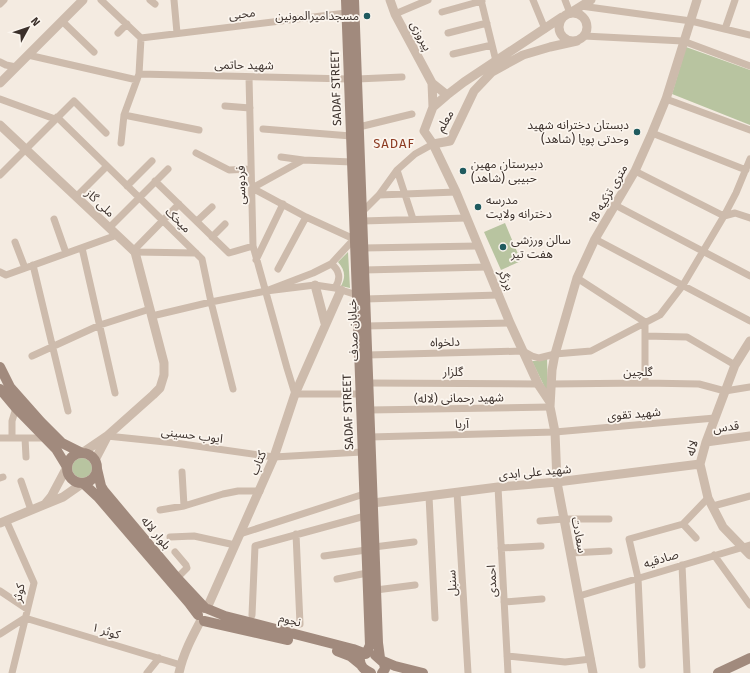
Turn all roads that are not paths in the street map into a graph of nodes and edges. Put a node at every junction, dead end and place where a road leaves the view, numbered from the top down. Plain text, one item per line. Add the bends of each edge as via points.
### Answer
1 (4, 0) edge
2 (101, 0) edge
3 (174, 0) edge
4 (346, 0) edge
5 (354, 0) edge
6 (390, 0) edge
7 (428, 0) edge
8 (533, 0) edge
9 (565, 0) edge
10 (591, 0) edge
11 (697, 0) edge
12 (735, 0) edge
13 (82, 1) edge
14 (482, 1) edge
15 (0, 4) edge
16 (581, 6) junction
17 (442, 12) dead end
18 (346, 13) junction
19 (395, 14) junction
20 (566, 15) junction
21 (62, 21) junction
22 (691, 21) junction
23 (487, 23) junction
24 (126, 24) junction
25 (545, 29) junction
26 (725, 29) junction
27 (118, 33) dead end
28 (177, 33) junction
29 (448, 33) dead end
30 (750, 36) edge
31 (141, 38) junction
32 (580, 38) junction
33 (683, 41) junction
34 (492, 45) junction
35 (94, 52) dead end
36 (454, 54) dead end
37 (28, 55) junction
38 (496, 61) junction
39 (0, 62) edge
40 (750, 66) edge
41 (16, 67) junction
42 (249, 76) junction
43 (138, 77) junction
44 (402, 77) dead end
45 (353, 79) junction
46 (0, 83) edge
47 (432, 83) junction
48 (447, 95) junction
49 (666, 98) junction
50 (0, 99) edge
51 (225, 106) dead end
52 (433, 107) junction
53 (250, 108) junction
54 (412, 114) dead end
55 (124, 115) junction
56 (56, 118) junction
57 (0, 125) edge
58 (359, 127) junction
59 (263, 129) dead end
60 (199, 130) dead end
61 (750, 130) edge
62 (106, 133) dead end
63 (652, 133) junction
64 (351, 136) junction
65 (121, 143) dead end
66 (433, 144) junction
67 (25, 149) junction
68 (196, 153) dead end
69 (281, 156) dead end
70 (750, 159) edge
71 (303, 160) junction
72 (152, 161) dead end
73 (352, 162) junction
74 (107, 166) junction
75 (168, 169) dead end
76 (251, 169) junction
77 (1, 170) edge
78 (397, 170) junction
79 (746, 170) junction
80 (635, 171) junction
81 (155, 181) junction
82 (127, 186) junction
83 (252, 188) junction
84 (456, 192) junction
85 (379, 194) junction
86 (404, 194) junction
87 (76, 197) junction
88 (139, 198) junction
89 (179, 204) junction
90 (283, 204) junction
91 (615, 205) junction
92 (212, 207) dead end
93 (362, 216) junction
94 (724, 216) junction
95 (306, 217) junction
96 (467, 218) junction
97 (750, 218) edge
98 (54, 219) dead end
99 (413, 219) junction
100 (163, 221) junction
101 (196, 221) junction
102 (226, 224) dead end
103 (109, 228) junction
104 (117, 236) junction
105 (212, 237) junction
106 (354, 239) junction
107 (595, 239) junction
108 (15, 242) dead end
109 (253, 246) junction
110 (478, 246) junction
111 (82, 248) junction
112 (363, 248) junction
113 (134, 251) junction
114 (703, 252) junction
115 (66, 253) junction
116 (196, 253) junction
117 (256, 260) junction
118 (331, 264) junction
119 (33, 265) junction
120 (487, 267) junction
121 (25, 268) junction
122 (278, 269) dead end
123 (364, 270) junction
124 (0, 272) edge
125 (750, 276) edge
126 (578, 278) junction
127 (315, 285) junction
128 (683, 285) junction
129 (338, 289) junction
130 (266, 291) junction
131 (499, 295) junction
132 (361, 297) junction
133 (211, 302) junction
134 (151, 312) junction
135 (750, 321) edge
136 (644, 322) junction
137 (325, 323) junction
138 (510, 323) junction
139 (100, 325) junction
140 (366, 326) junction
141 (645, 336) junction
142 (750, 341) edge
143 (52, 346) junction
144 (523, 351) junction
145 (555, 354) junction
146 (367, 355) junction
147 (32, 356) dead end
148 (735, 364) junction
149 (0, 367) edge
150 (368, 383) junction
151 (645, 383) junction
152 (538, 384) junction
153 (551, 384) junction
154 (750, 387) edge
155 (0, 389) edge
156 (233, 390) dead end
157 (725, 391) junction
158 (115, 393) dead end
159 (295, 394) junction
160 (360, 394) junction
161 (550, 404) junction
162 (16, 408) junction
163 (369, 410) junction
164 (68, 411) dead end
165 (715, 418) junction
166 (555, 432) junction
167 (107, 436) junction
168 (750, 436) edge
169 (370, 437) junction
170 (0, 438) edge
171 (12, 438) junction
172 (25, 438) junction
173 (45, 438) junction
174 (706, 442) junction
175 (362, 452) junction
176 (82, 453) junction
177 (26, 457) dead end
178 (274, 457) junction
179 (700, 464) junction
180 (96, 465) junction
181 (67, 467) junction
182 (182, 472) dead end
183 (21, 481) dead end
184 (557, 482) junction
185 (83, 483) junction
186 (498, 487) junction
187 (260, 491) junction
188 (457, 492) junction
189 (364, 494) junction
190 (429, 496) junction
191 (750, 496) edge
192 (708, 498) junction
193 (373, 503) junction
194 (45, 504) junction
195 (184, 506) junction
196 (713, 506) junction
197 (31, 510) junction
198 (160, 510) dead end
199 (365, 516) junction
200 (564, 518) junction
201 (609, 519) dead end
202 (3, 521) edge
203 (540, 521) dead end
204 (683, 524) junction
205 (240, 534) junction
206 (296, 534) junction
207 (170, 537) dead end
208 (696, 538) dead end
209 (414, 542) dead end
210 (235, 545) junction
211 (541, 546) dead end
212 (746, 546) edge
213 (370, 548) junction
214 (501, 548) junction
215 (609, 551) dead end
216 (175, 552) dead end
217 (571, 553) junction
218 (714, 555) junction
219 (750, 555) edge
220 (324, 556) dead end
221 (682, 565) junction
222 (367, 573) junction
223 (177, 578) junction
224 (638, 578) junction
225 (337, 579) dead end
226 (415, 585) dead end
227 (376, 590) junction
228 (0, 592) edge
229 (579, 596) junction
230 (542, 599) dead end
231 (504, 602) junction
232 (750, 606) edge
233 (207, 609) junction
234 (27, 610) junction
235 (252, 615) dead end
236 (25, 618) junction
237 (435, 618) dead end
238 (201, 619) junction
239 (300, 624) dead end
240 (2, 631) edge
241 (366, 654) junction
242 (507, 656) junction
243 (159, 658) junction
244 (750, 658) edge
245 (591, 659) junction
246 (381, 660) junction
247 (361, 665) junction
248 (642, 665) dead end
249 (180, 669) edge
250 (12, 673) edge
251 (147, 673) edge
252 (371, 673) edge
253 (382, 673) edge
254 (423, 673) edge
255 (468, 673) edge
256 (508, 673) edge
257 (594, 673) edge
258 (687, 673) edge
259 (718, 673) edge

1 - 15 street
2 - 24 street
3 - 28 street
4 - 18 main road, SADAF STREET
5 - 45 main road, خیابان صدف
6 - 19 street, پیروزی
7 - 19 street
8 - 25 street
9 - 20 street
10 - 16 street
11 - 22 street, 18 متری تزکیه
12 - 26 street
13 - 21 street
14 - 17 street
14 - 23 street
16 - 20 street
16 - 22 street
18 - 28 street, محبی
18 - 45 main road, SADAF STREET
19 - 47 street, پیروزی
20 - 25 street, معلم
20 - 32 street via 559,26 561,34 568,40
20 - 32 street via 579,13 586,19 588,28
21 - 35 street
21 - 37 street
22 - 26 street
22 - 33 street, 18 متری تزکیه
23 - 29 street
23 - 34 street
24 - 27 street
24 - 31 street
25 - 38 street, معلم
26 - 30 street
28 - 31 street, محبی
31 - 43 street
32 - 33 street
32 - 66 street, معلم via 523,55 492,72 474,91 450,141
33 - 40 street
33 - 49 street, 18 متری تزکیه
34 - 36 street
34 - 38 street
37 - 41 street
37 - 43 street, شهید حاتمی
38 - 48 street, معلم
39 - 41 street
41 - 46 street
42 - 43 street, شهید حاتمی
42 - 45 street, شهید حاتمی
42 - 53 street, فردوسی
43 - 55 street
44 - 45 street, شهید حاتمی
45 - 58 main road, خیابان صدف
45 - 64 main road, SADAF STREET
47 - 48 street
47 - 52 street
48 - 52 street, معلم
49 - 61 street
49 - 63 street, 18 متری تزکیه
50 - 56 street
51 - 53 street
52 - 66 street, معلم via 424,131
53 - 76 street, فردوسی
54 - 58 street
55 - 60 street
55 - 65 street
56 - 62 street via 74,101
56 - 67 street
56 - 74 street, میخک
57 - 67 street, ملی گاز
58 - 93 main road, خیابان صدف
59 - 64 street
63 - 79 street
63 - 80 street, 18 متری تزکیه
64 - 73 main road, SADAF STREET
66 - 78 street
66 - 84 street, برزگر
67 - 77 street
67 - 87 street, ملی گاز
68 - 76 street via 229,170
69 - 71 street
70 - 79 street
71 - 73 street
71 - 83 street
72 - 82 street
73 - 106 main road, SADAF STREET
74 - 82 street, میخک
74 - 87 street
75 - 81 street
76 - 83 street, فردوسی
78 - 85 street
78 - 86 street
79 - 94 street
80 - 91 street, 18 متری تزکیه
80 - 94 street
81 - 88 street
81 - 89 street
82 - 88 street, میخک
83 - 90 street
83 - 109 street, فردوسی
84 - 86 street
84 - 96 street, برزگر
85 - 86 street
85 - 93 street
86 - 99 street
87 - 103 street, ملی گاز
88 - 100 street, میخک
88 - 103 street
89 - 100 street
89 - 101 street
90 - 95 street
90 - 117 street
91 - 107 street, 18 متری تزکیه
91 - 114 street
92 - 101 street
93 - 99 street
93 - 112 main road, خیابان صدف
94 - 97 street via 735,213
94 - 114 street
95 - 106 street
95 - 122 street
96 - 99 street
96 - 110 street, برزگر
98 - 115 street
100 - 113 street
100 - 116 street, میخک
101 - 105 street
102 - 105 street
103 - 104 street, ملی گاز
104 - 111 street
104 - 113 street, ملی گاز
105 - 109 street via 229,253
106 - 118 street
106 - 132 main road, SADAF STREET
107 - 126 street, 18 متری تزکیه
107 - 128 street
108 - 121 street
109 - 117 street, فردوسی
110 - 112 street
110 - 120 street, برزگر
111 - 115 street
111 - 139 street
112 - 123 main road, خیابان صدف
113 - 116 street
113 - 134 street
114 - 125 street
114 - 128 street
115 - 119 street
116 - 133 street, میخک via 202,259
117 - 130 street, فردوسی
118 - 129 street via 339,275
118 - 130 street
119 - 121 street
119 - 143 street
120 - 123 street
120 - 131 street, برزگر
121 - 124 street via 6,275
123 - 132 main road, خیابان صدف
126 - 136 street
126 - 145 street, 18 متری تزکیه
127 - 129 street
127 - 130 street
127 - 137 street
128 - 135 street
128 - 136 street via 660,315
129 - 132 street
129 - 137 street, کتاب
130 - 133 street
130 - 159 street, فردوسی
131 - 132 street
131 - 138 street, برزگر
132 - 140 main road, خیابان صدف
132 - 160 main road, SADAF STREET
133 - 134 street
133 - 156 street, میخک
134 - 139 street
134 - 167 street via 164,363 160,388
136 - 141 street
136 - 145 street via 590,351
137 - 159 street, کتاب
138 - 140 street
138 - 144 street, برزگر
139 - 143 street
139 - 158 street
140 - 146 main road, خیابان صدف
141 - 148 street via 687,337
141 - 151 street
142 - 148 street, لاله
143 - 147 street
143 - 164 street
144 - 145 street via 539,358
144 - 146 street, دلخواه
144 - 152 street, برزگر
145 - 153 street, 18 متری تزکیه
146 - 150 main road, خیابان صدف
148 - 157 street, لاله
149 - 176 main road via 10,387 36,417 62,443
150 - 152 street, گلزار
150 - 163 main road, خیابان صدف
151 - 153 street, گلچین
151 - 157 street, گلچین via 699,384
152 - 161 street, برزگر
153 - 161 street, 18 متری تزکیه
154 - 157 street
155 - 162 main road
157 - 165 street, لاله
159 - 160 street
159 - 178 street, کتاب
160 - 175 main road, SADAF STREET
161 - 163 street, شهید رحمانی (لاله)
161 - 166 street, سعادت
162 - 171 street via 12,421
162 - 173 main road
163 - 169 main road, خیابان صدف
165 - 166 street, شهید تقوی
165 - 174 street, لاله
166 - 169 street, آریا
166 - 184 street, سعادت
167 - 176 street
167 - 178 street, ایوب حسینی
167 - 180 street
168 - 174 street, قدس
169 - 193 main road, خیابان صدف
170 - 171 street
171 - 172 street
172 - 173 street
172 - 177 street
173 - 181 main road via 56,449
174 - 179 street, لاله
175 - 178 street, ایوب حسینی
175 - 189 main road, SADAF STREET
176 - 180 main road via 88,454
176 - 181 main road via 70,458
178 - 187 street, کتاب
179 - 184 street, شهید علی ابدی
179 - 192 street, لاله
180 - 185 main road via 94,477
180 - 223 main road, بلوار لاله via 104,491
181 - 185 main road via 68,474 73,480
181 - 194 street
182 - 195 street
183 - 197 street
184 - 186 street, شهید علی ابدی
184 - 200 street, سعادت
185 - 194 street via 63,497
185 - 238 main road, بلوار لاله via 108,508
186 - 188 street, شهید علی ابدی
186 - 214 street, احمدی
187 - 195 street via 238,491
187 - 205 street, کتاب
188 - 190 street, شهید علی ابدی
188 - 255 street, سنبل
189 - 199 main road, SADAF STREET
189 - 205 street
190 - 193 street, شهید علی ابدی
190 - 237 street
191 - 196 street
192 - 196 street, لاله
192 - 204 street
193 - 213 main road, خیابان صدف
194 - 197 street
195 - 198 street
196 - 212 street, لاله via 723,527
197 - 202 street
199 - 206 street
199 - 213 main road, SADAF STREET
200 - 201 street
200 - 203 street
200 - 217 street, سعادت
202 - 234 street, کوثر via 34,582
204 - 208 street
204 - 224 street via 629,539
205 - 210 street, کتاب
206 - 235 street via 255,546
206 - 239 street
207 - 210 street via 194,536
209 - 213 street
210 - 233 street, کتاب
211 - 214 street
212 - 218 street, صادقیه
212 - 219 street, لاله
213 - 220 street
213 - 222 main road, SADAF STREET
213 - 227 main road, خیابان صدف
214 - 231 street, احمدی
215 - 217 street
216 - 223 street via 187,568
217 - 229 street, سعادت
218 - 221 street, صادقیه
218 - 232 street
221 - 224 street, صادقیه
221 - 258 street
222 - 225 street
222 - 241 main road, SADAF STREET via 370,644
223 - 233 main road, بلوار لاله
224 - 229 street, صادقیه
224 - 248 street
226 - 227 street
227 - 246 main road, خیابان صدف
228 - 234 street
229 - 245 street, سعادت
230 - 231 street
231 - 242 street, احمدی
233 - 238 main road via 200,610
233 - 241 main road, نجوم
234 - 236 street, کوثر
236 - 240 street
236 - 243 street, کوثر ۱
236 - 250 street, کوثر
238 - 247 main road, نجوم via 342,652
238 - 249 street
241 - 246 main road, نجوم via 374,655
241 - 247 main road, SADAF STREET via 361,657
242 - 245 street via 565,662
242 - 256 street, احمدی
243 - 249 street, کوثر ۱
243 - 251 street
244 - 259 main road
245 - 257 street, سعادت
246 - 253 main road, خیابان صدف via 386,667
246 - 254 main road
247 - 252 main road, نجوم

